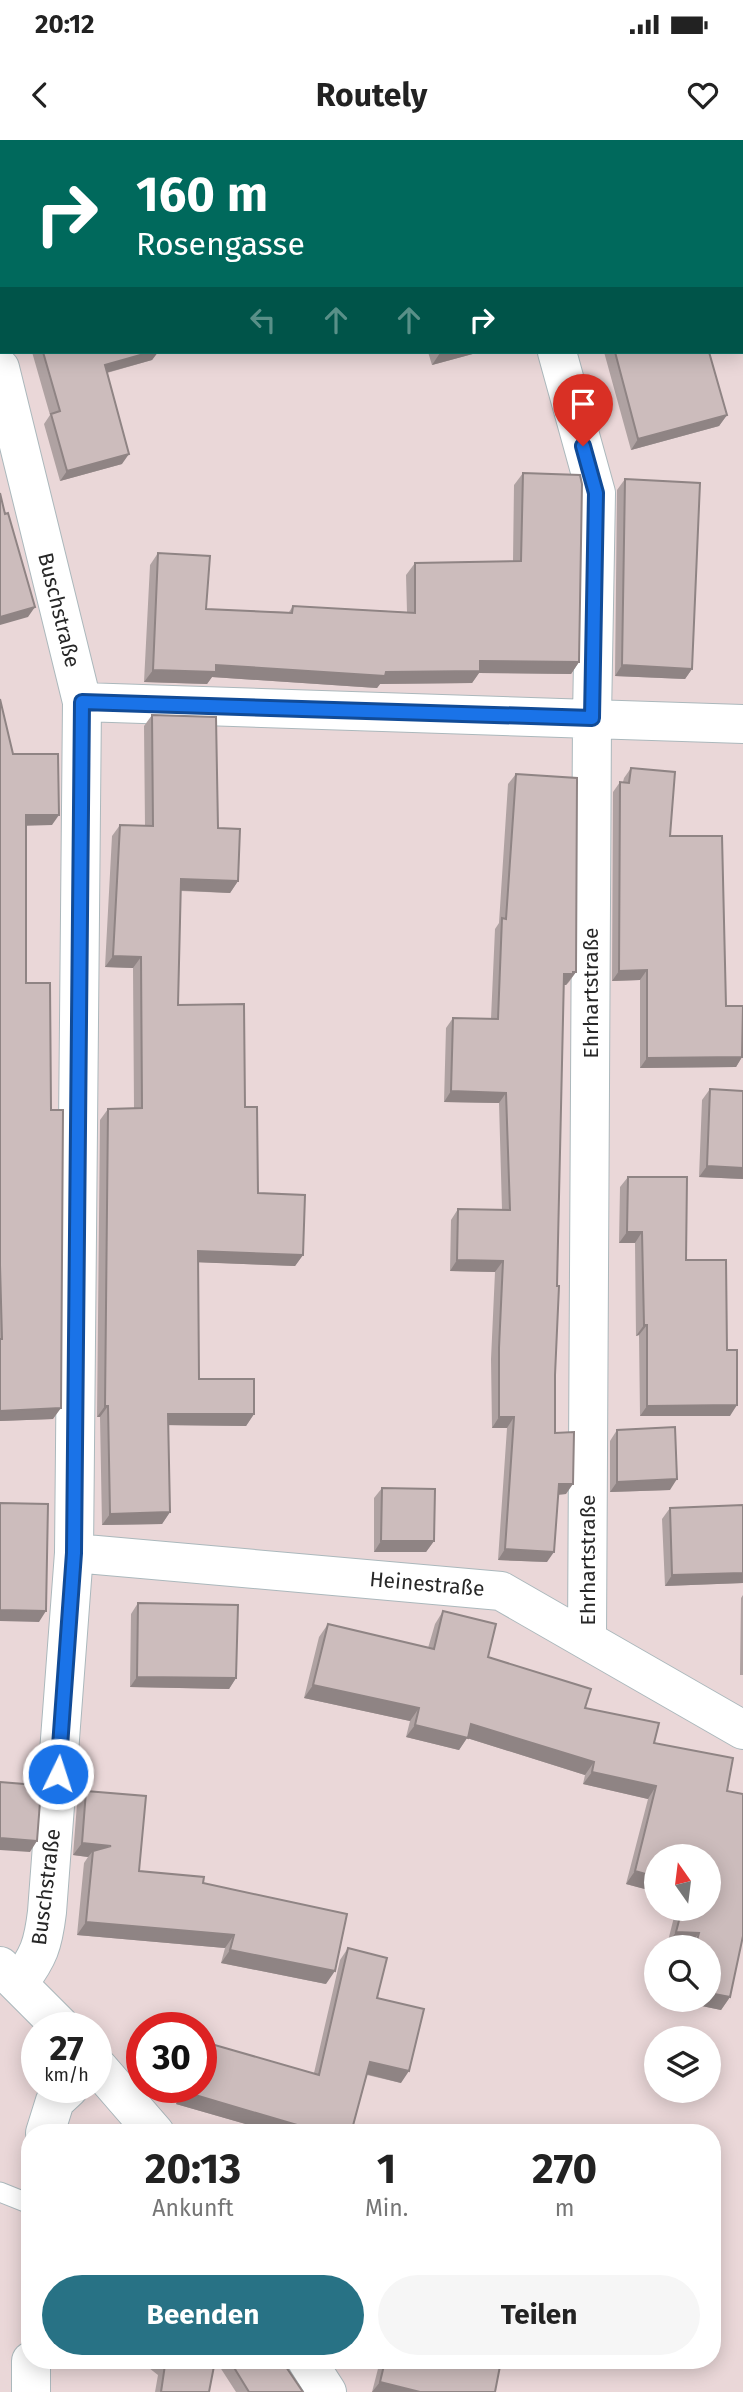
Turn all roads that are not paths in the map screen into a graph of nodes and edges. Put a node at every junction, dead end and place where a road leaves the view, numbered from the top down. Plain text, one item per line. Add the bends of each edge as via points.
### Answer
1 (558, 354) edge
2 (0, 368) edge
3 (82, 702) junction
4 (592, 718) junction
5 (743, 724) edge
6 (74, 1553) junction
7 (587, 1639) junction
8 (743, 1730) edge
9 (10, 1974) edge
10 (47, 2012) edge
11 (112, 2083) edge
12 (54, 2103) edge
13 (48, 2124) edge
14 (147, 2124) edge
15 (0, 2192) edge
16 (21, 2200) edge
17 (31, 2369) edge
18 (312, 2369) edge
19 (30, 2392) edge
20 (327, 2392) edge

1 - 4 street, Ehrhartstraße via 596,493
2 - 3 street, Buschstraße
3 - 4 street
3 - 6 street, Buschstraße
4 - 5 street
4 - 7 street, Ehrhartstraße
6 - 7 street, Heinestraße via 501,1591
6 - 9 street, Buschstraße via 43,1944 34,1963
7 - 8 street, Heinestraße
9 - 10 street
11 - 14 street
12 - 13 street
15 - 16 lane
17 - 19 street
18 - 20 street

